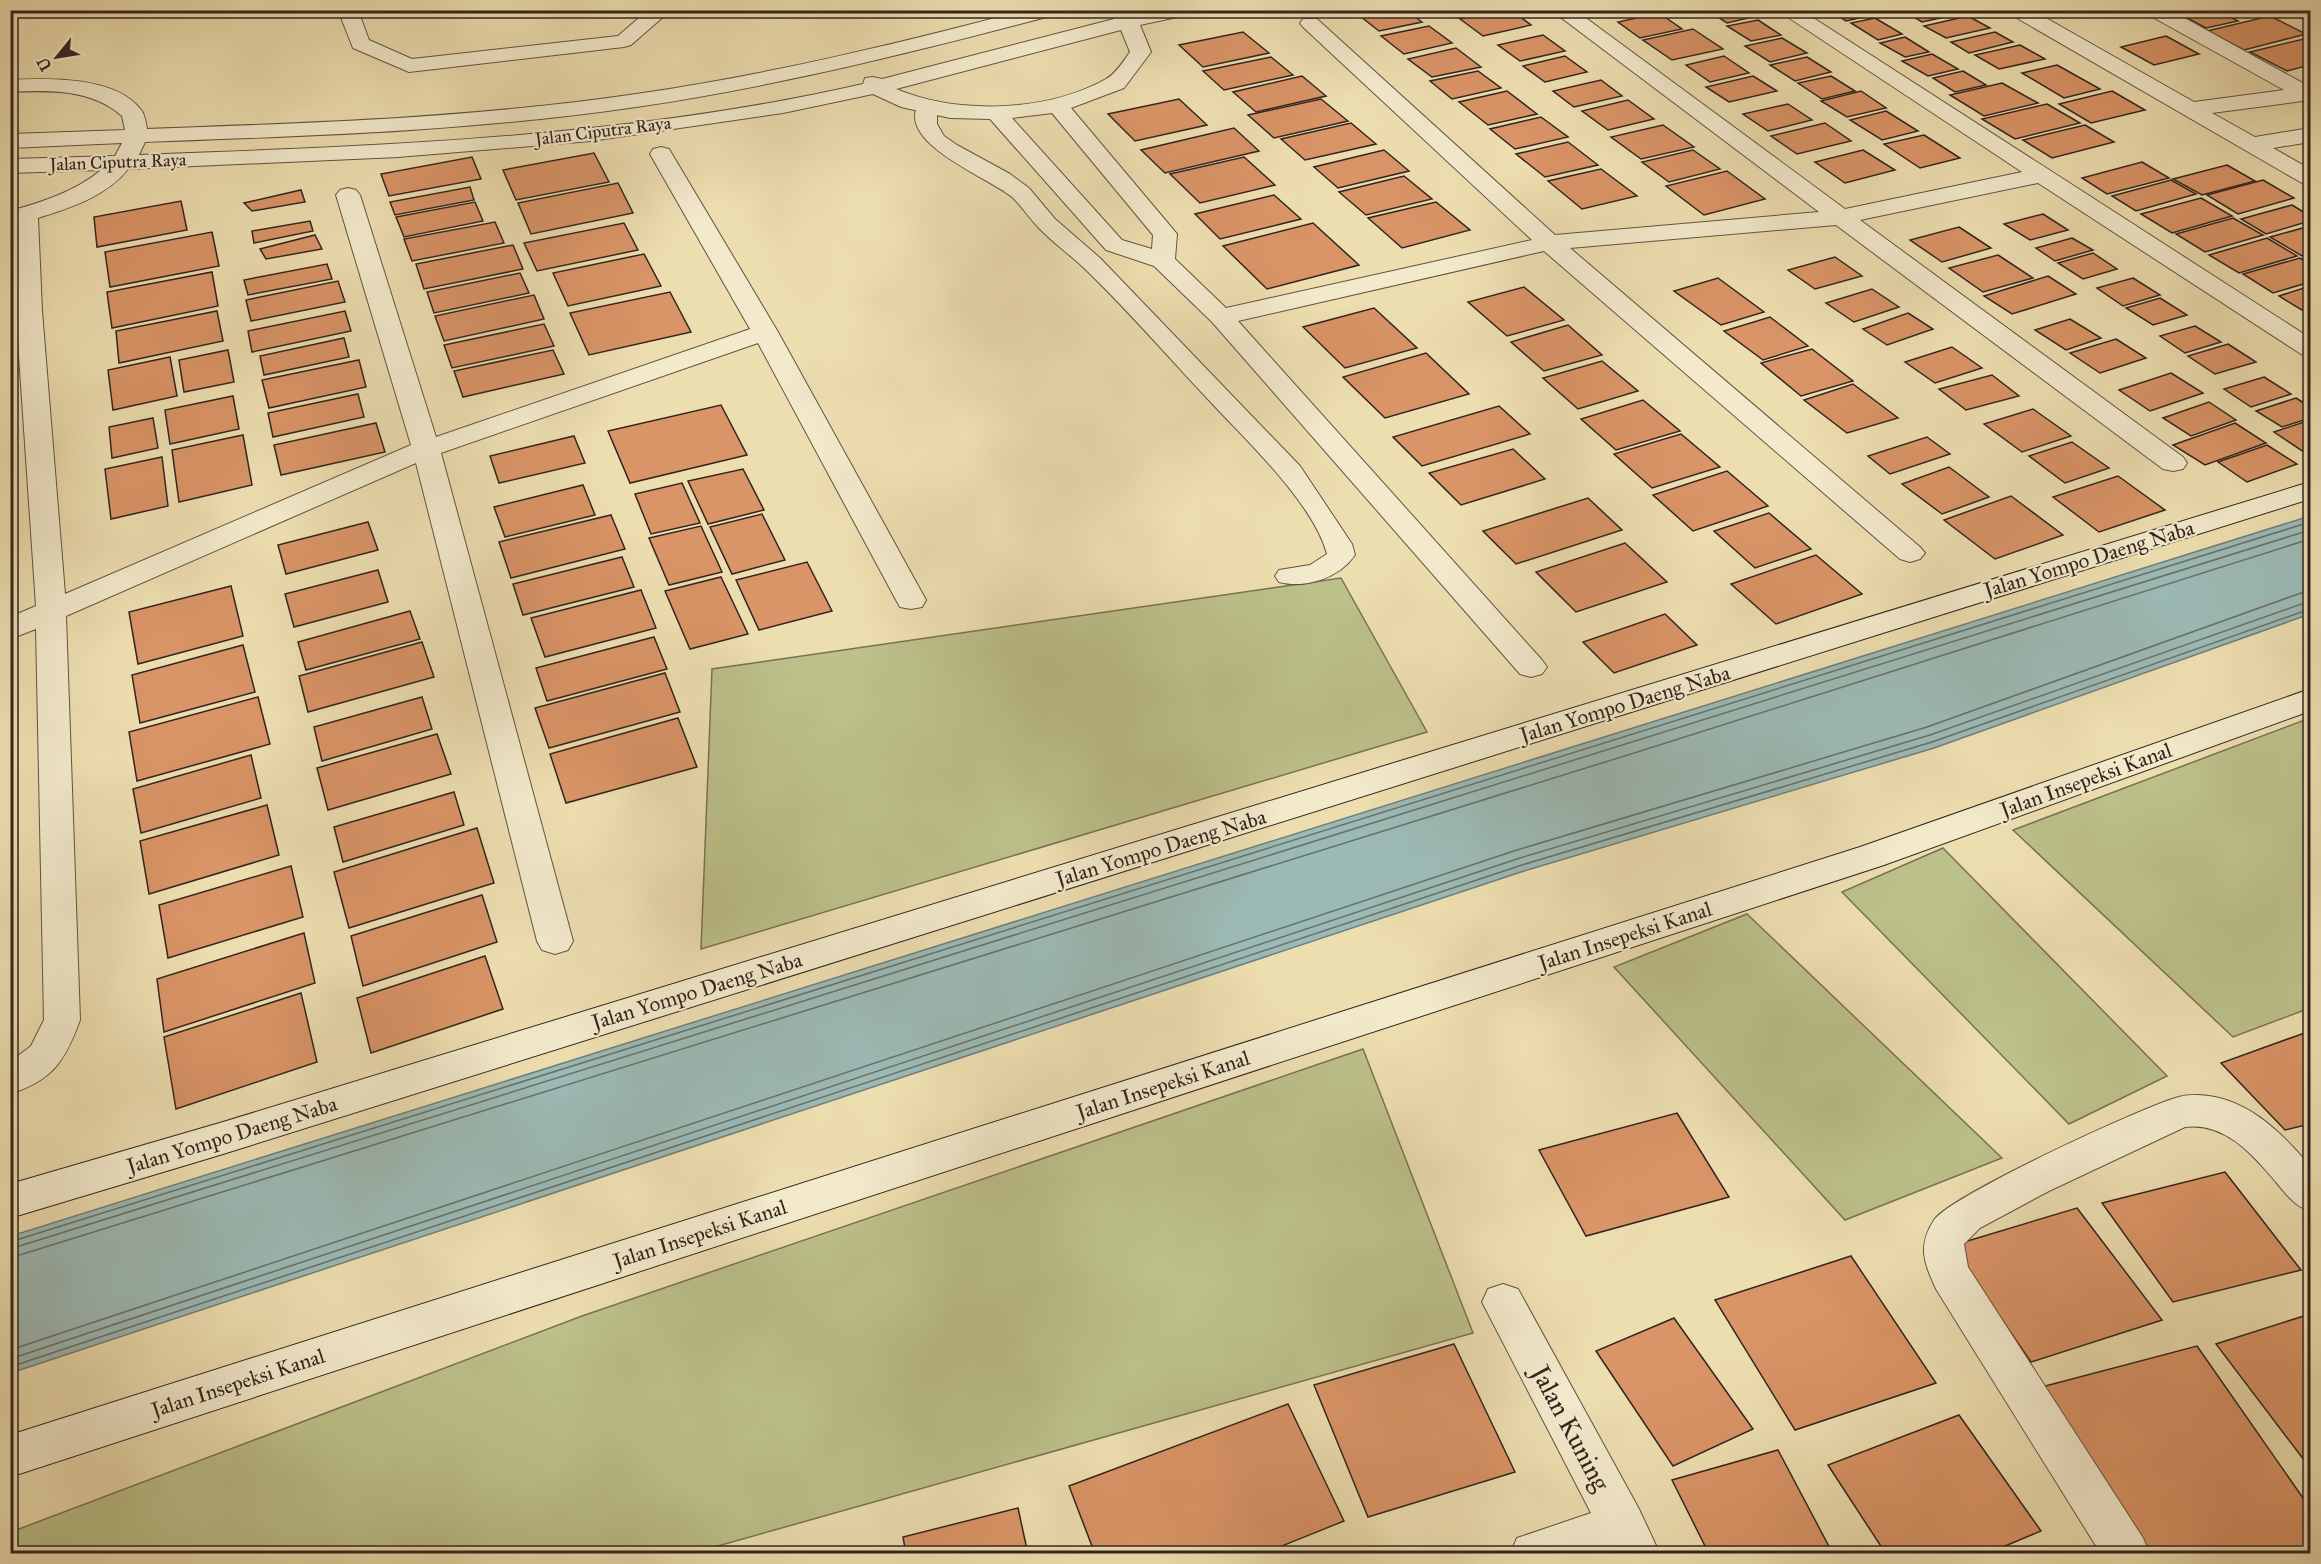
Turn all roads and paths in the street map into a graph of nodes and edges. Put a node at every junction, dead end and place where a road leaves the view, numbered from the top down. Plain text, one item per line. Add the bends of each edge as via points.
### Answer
1 (348, 10) edge
2 (661, 10) edge
3 (959, 10) edge
4 (1052, 10) edge
5 (1184, 10) edge
6 (1561, 10) edge
7 (1787, 10) edge
8 (2017, 10) edge
9 (2154, 10) edge
10 (2302, 10) edge
11 (2310, 15) edge
12 (1123, 16) edge
13 (1310, 22) dead end
14 (978, 30) junction
15 (853, 61) junction
16 (10, 86) edge
17 (877, 88) junction
18 (2309, 94) edge
19 (927, 106) junction
20 (1058, 106) junction
21 (2192, 109) junction
22 (996, 113) junction
23 (136, 135) junction
24 (2310, 135) edge
25 (10, 141) edge
26 (2253, 144) junction
27 (661, 154) dead end
28 (124, 162) junction
29 (10, 166) edge
30 (2041, 175) junction
31 (2310, 178) edge
32 (348, 195) dead end
33 (18, 216) edge
34 (1842, 217) junction
35 (1549, 243) junction
36 (1163, 261) junction
37 (1221, 317) junction
38 (765, 332) junction
39 (2310, 349) edge
40 (426, 449) junction
41 (2173, 463) dead end
42 (2310, 490) edge
43 (1910, 554) dead end
44 (1289, 576) dead end
45 (911, 600) dead end
46 (51, 610) junction
47 (10, 629) edge
48 (1531, 667) dead end
49 (2310, 700) edge
50 (555, 940) dead end
51 (10, 1079) edge
52 (2310, 1194) edge
53 (10, 1201) edge
54 (1503, 1302) dead end
55 (10, 1456) edge
56 (1630, 1539) edge
57 (1533, 1554) edge
58 (2127, 1554) edge

1 - 2 street via 360,44 409,66 624,41
3 - 14 street
4 - 14 street, Jalan Ciputra Raya
5 - 12 street, Jalan Ciputra Raya
6 - 34 street
7 - 30 street
8 - 21 street
9 - 18 street
10 - 11 street
12 - 17 street, Jalan Ciputra Raya
12 - 20 street via 1141,52 1116,83
13 - 35 street
14 - 15 street, Jalan Ciputra Raya
15 - 17 street
15 - 23 street, Jalan Ciputra Raya via 721,87 577,107 425,121
16 - 23 street via 80,88 114,98 133,114
17 - 19 street
17 - 28 street, Jalan Ciputra Raya via 667,125 537,140
18 - 21 street
19 - 22 street
19 - 44 lane via 927,124 936,140 1021,193 1291,472 1327,525 1341,555 1330,568
20 - 22 street
20 - 36 street via 1165,234
21 - 26 street
22 - 36 street via 1114,245
23 - 25 street, Jalan Ciputra Raya
23 - 28 street
24 - 26 street
26 - 31 street
27 - 38 street
28 - 29 street, Jalan Ciputra Raya
28 - 33 street via 84,190
30 - 34 street
30 - 39 street
32 - 40 street
33 - 46 street via 29,311
34 - 35 street
34 - 41 street
35 - 37 street
35 - 43 street
36 - 37 street
37 - 48 street
38 - 40 street
38 - 45 street
40 - 46 street
40 - 50 street
42 - 53 street, Jalan Yompo Daeng Naba
46 - 47 street
46 - 51 street via 62,1020 51,1049 37,1065
49 - 55 street, Jalan Insepeksi Kanal via 1861,860
52 - 58 street via 2264,1143 2234,1119 2207,1110 2180,1112 2030,1181 1961,1220 1948,1232 1942,1245 1951,1276
54 - 56 street, Jalan Kuning
56 - 57 street

